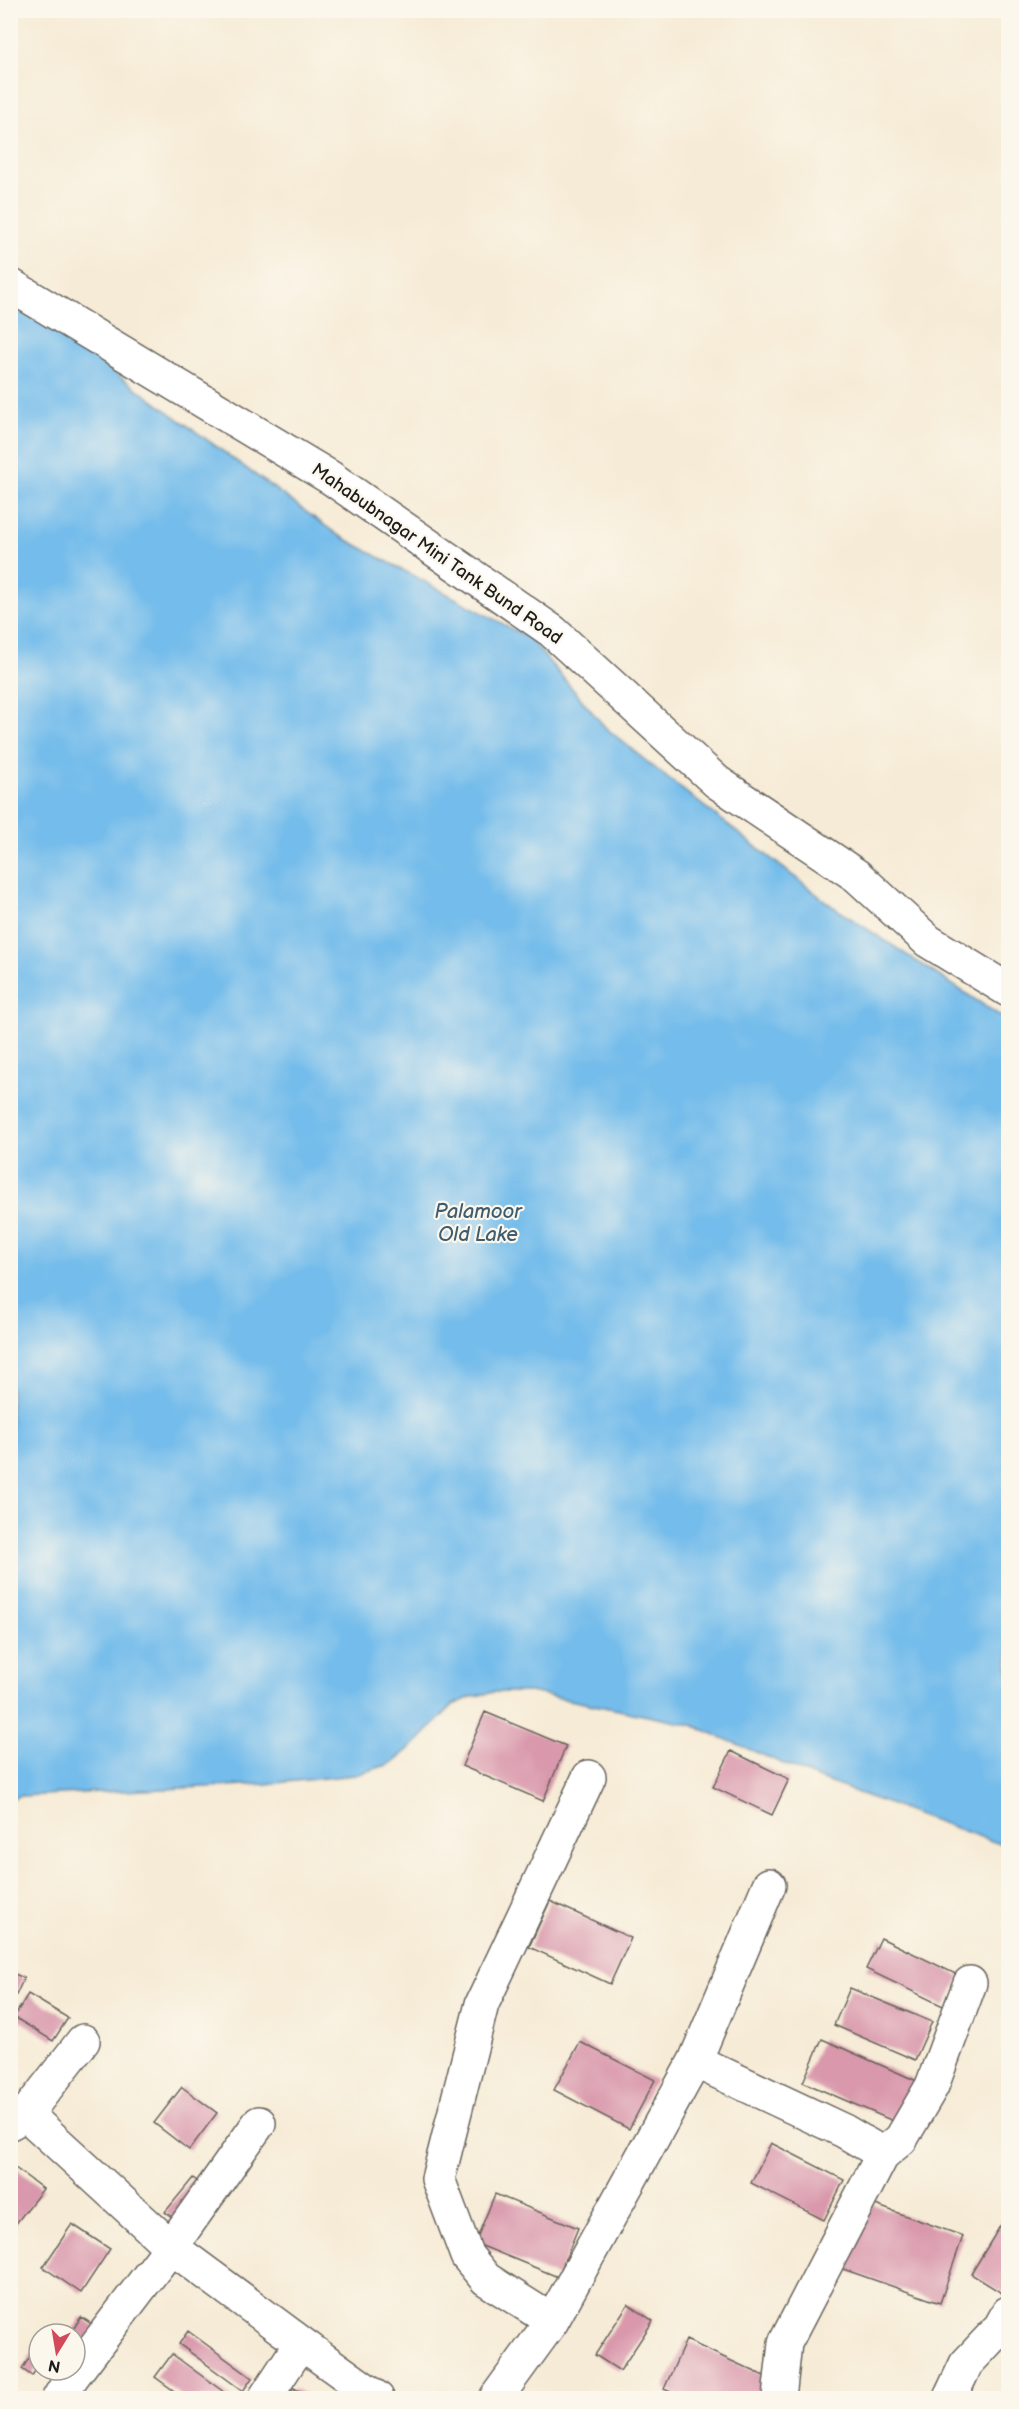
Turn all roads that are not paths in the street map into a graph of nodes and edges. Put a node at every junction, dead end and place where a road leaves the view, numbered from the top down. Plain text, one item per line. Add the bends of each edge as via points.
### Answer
1 (10, 285) edge
2 (1008, 990) edge
3 (589, 1777) dead end
4 (769, 1885) dead end
5 (970, 1983) dead end
6 (83, 2041) dead end
7 (695, 2061) junction
8 (18, 2118) edge
9 (259, 2122) dead end
10 (883, 2154) junction
11 (171, 2247) junction
12 (1008, 2313) edge
13 (552, 2321) junction
14 (301, 2343) junction
15 (59, 2398) edge
16 (265, 2398) edge
17 (377, 2398) edge
18 (496, 2398) edge
19 (779, 2398) edge
20 (950, 2398) edge

1 - 2 street, Mahabubnagar Mini Tank Bund Road via 331,478 552,631 717,782 857,876 928,941
3 - 13 street via 482,2004 438,2179 467,2256 486,2279
4 - 7 street
5 - 10 street via 932,2086 901,2139
6 - 8 street
7 - 10 street via 844,2131
7 - 13 street
8 - 11 street
9 - 11 street
10 - 19 street via 785,2343
11 - 14 street
11 - 15 street
12 - 20 street via 966,2364
13 - 18 street
14 - 16 street
14 - 17 street

